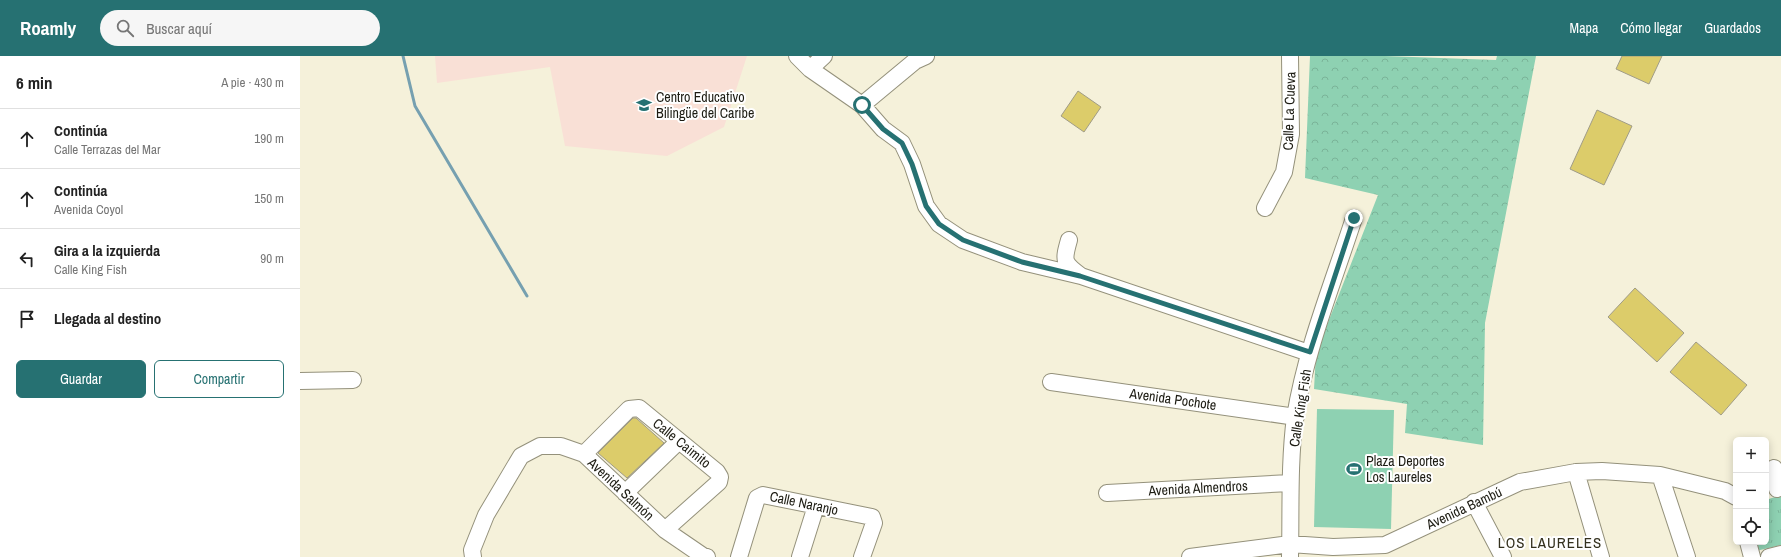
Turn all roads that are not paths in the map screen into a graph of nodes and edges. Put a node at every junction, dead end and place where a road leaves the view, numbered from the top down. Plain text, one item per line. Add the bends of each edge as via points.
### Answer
1 (797, 56) edge
2 (824, 56) edge
3 (926, 56) edge
4 (1290, 56) edge
5 (810, 69) junction
6 (862, 105) junction
7 (1265, 208) dead end
8 (1354, 218) dead end
9 (1069, 240) dead end
10 (1080, 276) junction
11 (1310, 352) junction
12 (353, 380) dead end
13 (300, 381) edge
14 (1052, 382) dead end
15 (1296, 417) junction
16 (679, 441) junction
17 (584, 454) junction
18 (1774, 468) dead end
19 (1576, 472) junction
20 (1660, 475) junction
21 (1290, 483) junction
22 (1775, 490) edge
23 (625, 493) junction
24 (1107, 493) dead end
25 (1733, 495) edge
26 (1474, 502) junction
27 (816, 506) junction
28 (665, 530) junction
29 (1749, 545) edge
30 (1290, 550) edge
31 (1781, 554) edge
32 (472, 557) edge
33 (707, 557) edge
34 (739, 557) edge
35 (800, 557) edge
36 (862, 557) edge
37 (1190, 557) edge
38 (1503, 557) edge
39 (1601, 557) edge
40 (1687, 557) edge
41 (1752, 557) edge
42 (1769, 557) edge

1 - 5 street
2 - 5 street
3 - 6 street via 915,61
4 - 7 street, Calle La Cueva via 1291,134 1284,172
5 - 6 street
6 - 10 street via 883,129 902,143 926,206 939,224 963,240 1022,262
8 - 11 street, Calle King Fish
9 - 10 street via 1064,258 1067,267
10 - 11 street
11 - 15 street, Calle King Fish
12 - 13 street
14 - 15 street, Avenida Pochote
15 - 21 street, Calle King Fish
16 - 17 street, Calle Caimito via 639,408 634,408 629,409
16 - 23 street
16 - 28 street, Calle Caimito via 720,477 719,482
17 - 23 street, Avenida Salmón
17 - 32 street, Avenida Salmón via 561,446 540,446 521,456 486,515 472,550
18 - 22 street
19 - 20 street, Avenida Bambú
19 - 26 street, Avenida Bambú via 1520,482
19 - 39 street
20 - 25 street, Avenida Bambú via 1725,491
20 - 40 street
21 - 24 street, Avenida Almendros
21 - 30 street, Calle King Fish
23 - 28 street, Avenida Salmón
26 - 30 street, Avenida Bambú via 1384,545
26 - 38 street
27 - 34 street, Calle Naranjo via 760,495
27 - 35 street
27 - 36 street, Calle Naranjo via 872,517 874,523
28 - 33 street, Avenida Salmón
29 - 41 street
30 - 37 street, Avenida Bambú
31 - 42 street

